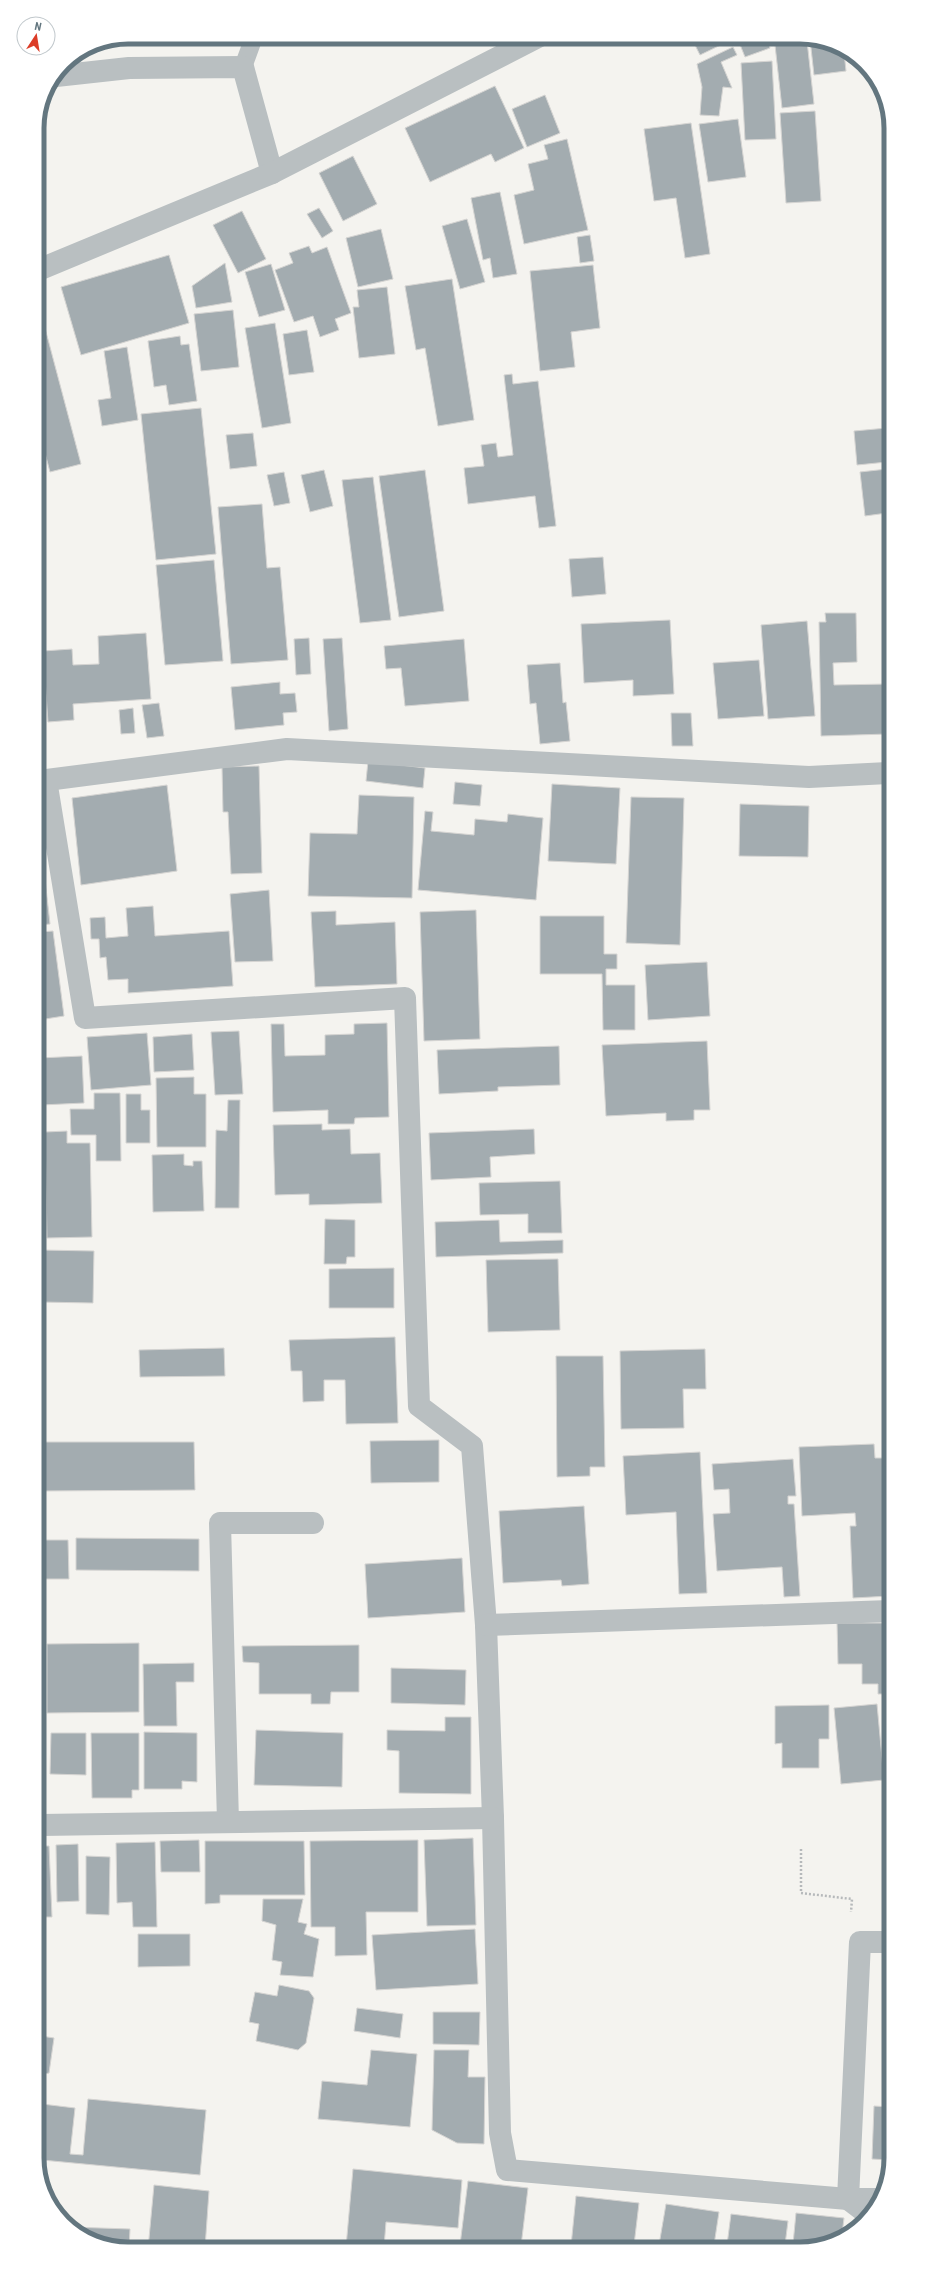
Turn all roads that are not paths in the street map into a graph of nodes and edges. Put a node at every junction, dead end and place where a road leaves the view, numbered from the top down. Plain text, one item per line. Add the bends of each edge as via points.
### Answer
1 (251, 44) edge
2 (524, 44) edge
3 (243, 67) junction
4 (63, 75) edge
5 (272, 173) junction
6 (44, 268) edge
7 (884, 773) edge
8 (44, 781) edge
9 (44, 787) edge
10 (312, 1522) dead end
11 (884, 1611) edge
12 (486, 1626) junction
13 (494, 1818) junction
14 (228, 1822) junction
15 (44, 1825) edge
16 (884, 1942) edge
17 (848, 2199) junction
18 (874, 2199) edge
19 (864, 2212) edge

1 - 3 lane
2 - 5 street
3 - 4 street via 128,68
3 - 5 street
5 - 6 street
7 - 8 street via 809,777 287,749
9 - 12 street via 85,1018 405,998 419,1406 472,1446
10 - 14 street via 220,1523
11 - 12 street
12 - 13 street
13 - 14 street
13 - 17 street via 500,2133 507,2170
14 - 15 street
16 - 17 street via 860,1942
17 - 18 street
17 - 19 street

